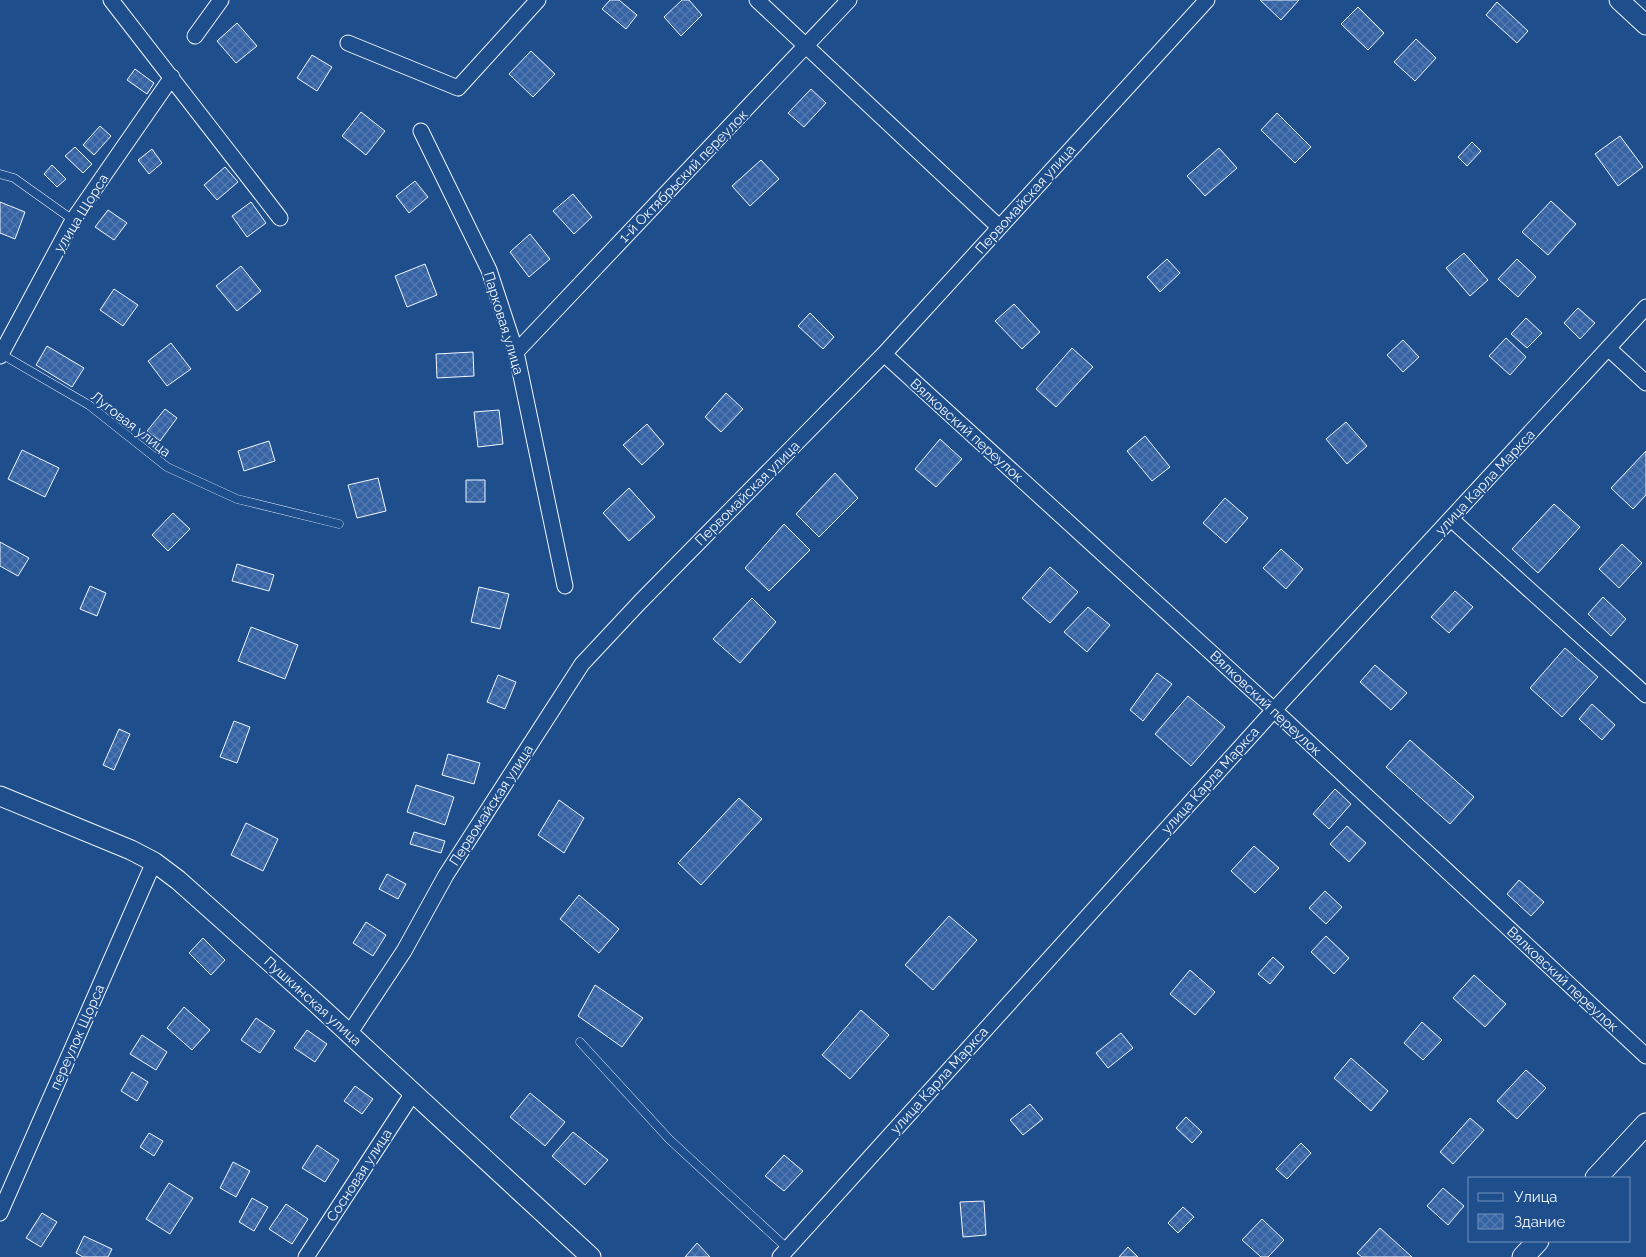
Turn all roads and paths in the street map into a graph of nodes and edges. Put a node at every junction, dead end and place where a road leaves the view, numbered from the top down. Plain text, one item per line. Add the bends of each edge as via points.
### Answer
1 (111, 0) edge
2 (221, 0) edge
3 (538, 0) edge
4 (757, 0) edge
5 (849, 0) edge
6 (1207, 0) edge
7 (1619, 0) edge
8 (1646, 25) edge
9 (195, 36) dead end
10 (348, 43) dead end
11 (806, 46) junction
12 (172, 77) junction
13 (421, 131) dead end
14 (0, 174) edge
15 (280, 218) dead end
16 (73, 220) junction
17 (999, 227) junction
18 (1646, 308) edge
19 (1608, 348) junction
20 (516, 352) junction
21 (884, 354) junction
22 (1, 355) edge
23 (1646, 383) edge
24 (1450, 519) junction
25 (339, 524) dead end
26 (565, 586) dead end
27 (1646, 695) edge
28 (1274, 710) junction
29 (0, 796) edge
30 (154, 862) junction
31 (349, 1034) junction
32 (580, 1042) dead end
33 (1646, 1056) edge
34 (412, 1093) junction
35 (1646, 1124) edge
36 (1597, 1177) edge
37 (0, 1212) edge
38 (1537, 1242) edge
39 (784, 1253) edge
40 (306, 1257) edge
41 (591, 1257) edge
42 (1523, 1257) edge

1 - 12 street
2 - 9 street
3 - 10 street via 458,88
4 - 11 street
5 - 11 street, 1-й Октябрьский переулок
6 - 17 street, Первомайская улица
7 - 8 street
11 - 17 street
11 - 20 street, 1-й Октябрьский переулок
12 - 15 street
12 - 16 street, улица Щорса
13 - 20 street, Парковая улица via 489,270
14 - 16 lane via 14,178
16 - 22 street, улица Щорса
17 - 21 street, Первомайская улица
18 - 19 street, улица Карла Маркса
19 - 23 street
19 - 24 street, улица Карла Маркса
20 - 26 street, Парковая улица
21 - 28 street, Вялковский переулок
21 - 31 street, Первомайская улица via 582,664 446,875 404,951
22 - 25 lane, Луговая улица via 89,405 167,467 237,499
24 - 27 street
24 - 28 street, улица Карла Маркса
28 - 33 street, Вялковский переулок
28 - 39 street, улица Карла Маркса
29 - 30 street, Пушкинская улица
30 - 31 street, Пушкинская улица
30 - 37 street, переулок Щорса
31 - 34 street, Пушкинская улица
32 - 39 lane via 669,1139
34 - 40 street, Сосновая улица
34 - 41 street, Пушкинская улица
35 - 36 main road
38 - 42 main road

